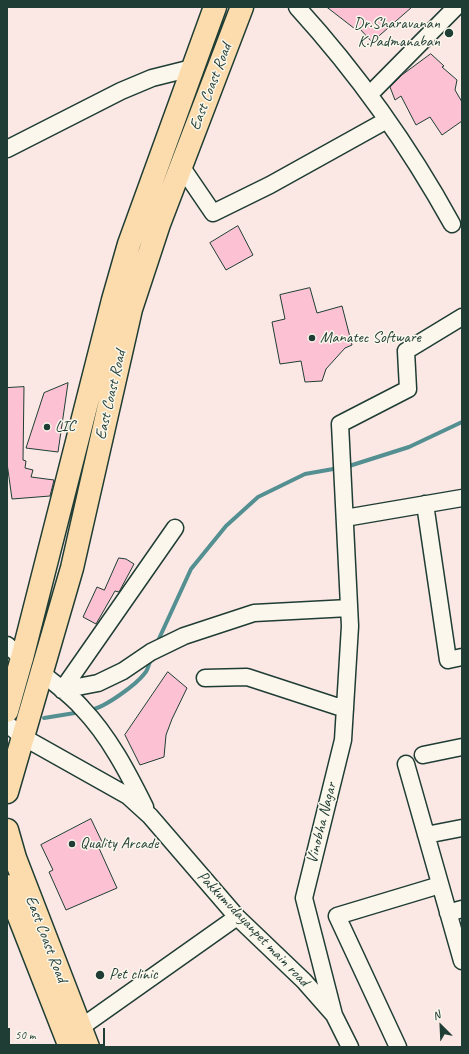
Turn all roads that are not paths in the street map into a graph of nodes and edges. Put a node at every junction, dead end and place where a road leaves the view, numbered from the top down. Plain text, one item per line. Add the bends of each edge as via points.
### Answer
1 (215, 7) edge
2 (242, 7) edge
3 (297, 7) edge
4 (456, 7) edge
5 (192, 68) junction
6 (370, 94) junction
7 (387, 120) junction
8 (7, 149) edge
9 (181, 166) junction
10 (452, 224) dead end
11 (462, 317) edge
12 (462, 498) edge
13 (425, 504) junction
14 (344, 518) junction
15 (175, 528) dead end
16 (349, 608) junction
17 (15, 652) edge
18 (462, 656) edge
19 (42, 673) junction
20 (205, 678) dead end
21 (62, 690) junction
22 (345, 709) junction
23 (7, 711) edge
24 (15, 731) edge
25 (462, 747) edge
26 (423, 755) dead end
27 (406, 764) dead end
28 (7, 792) edge
29 (150, 816) junction
30 (462, 828) edge
31 (7, 830) edge
32 (426, 835) junction
33 (440, 885) junction
34 (7, 886) edge
35 (455, 911) edge
36 (237, 917) junction
37 (462, 961) edge
38 (334, 1015) junction
39 (84, 1037) edge
40 (70, 1047) edge
41 (350, 1047) edge
42 (398, 1047) edge

1 - 5 highway, East Coast Road
2 - 9 highway, East Coast Road
3 - 6 street
4 - 6 street
5 - 8 street via 152,78 121,91
5 - 17 highway, East Coast Road via 129,244
6 - 7 street
7 - 9 street via 270,185 213,213
7 - 10 street via 432,187
9 - 19 highway, East Coast Road via 131,309 72,568
11 - 14 street, Vinobha Nagar via 406,351 408,389 340,424
12 - 13 street
13 - 14 street
13 - 18 street via 448,660
14 - 16 street, Vinobha Nagar
15 - 21 street
16 - 21 street via 254,613 184,636 98,683
16 - 22 street, Vinobha Nagar
17 - 23 highway, East Coast Road
19 - 21 street
19 - 24 highway, East Coast Road
20 - 22 street via 246,677
21 - 29 street via 85,711 128,772
22 - 38 street, Vinobha Nagar via 343,740 304,898
24 - 28 highway, East Coast Road
24 - 29 street via 128,796
25 - 26 street
27 - 32 street
29 - 36 street, Pakkumudayanpet main road
30 - 32 street
31 - 39 highway, East Coast Road
32 - 33 street
33 - 35 street
33 - 42 street via 337,916
34 - 40 highway, East Coast Road
35 - 37 street
36 - 38 street, Pakkumudayanpet main road via 304,981
36 - 39 street
38 - 41 street, Pakkumudayanpet main road

